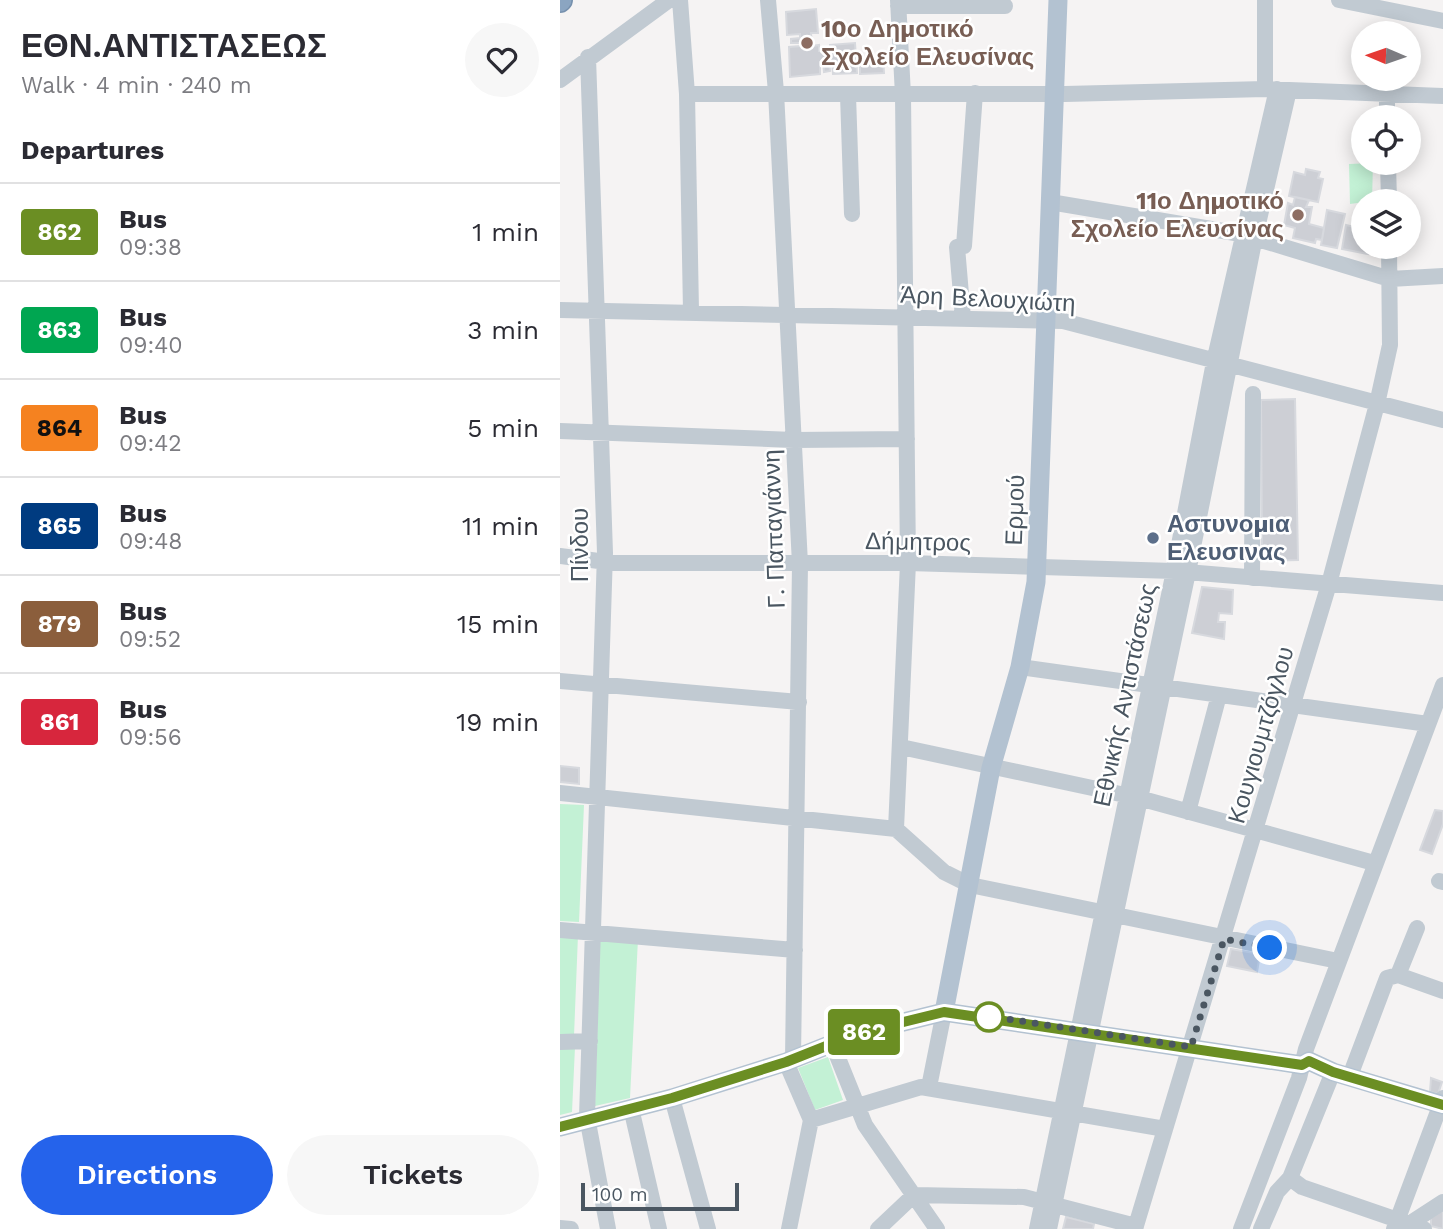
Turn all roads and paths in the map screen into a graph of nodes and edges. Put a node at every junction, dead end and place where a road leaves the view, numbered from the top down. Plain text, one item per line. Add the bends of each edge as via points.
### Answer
1 (669, 0) edge
2 (680, 0) edge
3 (768, 0) edge
4 (1058, 0) edge
5 (1265, 0) edge
6 (1339, 0) edge
7 (898, 3) edge
8 (1389, 5) edge
9 (1005, 6) dead end
10 (1443, 21) edge
11 (588, 57) junction
12 (560, 80) edge
13 (1277, 89) junction
14 (776, 92) junction
15 (975, 93) junction
16 (687, 94) junction
17 (903, 94) junction
18 (1054, 94) junction
19 (1387, 94) junction
20 (848, 95) junction
21 (1443, 96) edge
22 (1387, 105) edge
23 (1050, 202) junction
24 (852, 214) dead end
25 (1248, 235) junction
26 (1389, 259) edge
27 (1443, 276) edge
28 (1390, 279) junction
29 (560, 310) edge
30 (595, 311) junction
31 (691, 311) junction
32 (789, 314) junction
33 (903, 316) junction
34 (963, 318) junction
35 (1046, 320) junction
36 (1222, 363) junction
37 (1253, 394) dead end
38 (1377, 404) junction
39 (1443, 420) edge
40 (560, 431) edge
41 (601, 434) junction
42 (907, 439) junction
43 (794, 440) junction
44 (560, 556) edge
45 (605, 562) junction
46 (908, 563) junction
47 (800, 564) junction
48 (1037, 567) junction
49 (1181, 572) junction
50 (1252, 578) junction
51 (1329, 584) junction
52 (1443, 593) edge
53 (1020, 667) junction
54 (560, 681) edge
55 (600, 685) junction
56 (1443, 685) edge
57 (1156, 687) junction
58 (1219, 695) junction
59 (799, 702) junction
60 (1293, 705) junction
61 (1428, 724) junction
62 (901, 747) junction
63 (991, 768) junction
64 (560, 793) edge
65 (597, 795) junction
66 (1133, 797) junction
67 (1188, 812) junction
68 (796, 816) junction
69 (896, 829) junction
70 (1256, 831) junction
71 (1374, 863) junction
72 (970, 885) junction
73 (1110, 914) junction
74 (1417, 928) dead end
75 (560, 930) edge
76 (592, 932) junction
77 (1224, 939) junction
78 (794, 950) junction
79 (1338, 961) junction
80 (1398, 975) junction
81 (1443, 991) edge
82 (944, 1012) junction
83 (1084, 1031) junction
84 (560, 1041) edge
85 (590, 1041) junction
86 (832, 1042) junction
87 (1191, 1047) junction
88 (790, 1060) junction
89 (1302, 1065) junction
90 (1341, 1074) junction
91 (929, 1087) junction
92 (672, 1098) junction
93 (1442, 1103) edge
94 (856, 1106) junction
95 (631, 1108) junction
96 (1067, 1112) junction
97 (587, 1118) junction
98 (811, 1120) junction
99 (560, 1127) edge
100 (1165, 1129) junction
101 (1290, 1178) junction
102 (914, 1195) junction
103 (1049, 1202) junction
104 (1443, 1202) edge
105 (1405, 1226) edge
106 (1135, 1227) edge
107 (560, 1228) edge
108 (571, 1229) edge
109 (607, 1229) edge
110 (659, 1229) edge
111 (708, 1229) edge
112 (789, 1229) edge
113 (878, 1229) edge
114 (937, 1229) edge
115 (1037, 1229) edge
116 (1049, 1229) edge
117 (1241, 1229) edge
118 (1261, 1229) edge

1 - 11 street
2 - 16 street
3 - 14 street, Γ. Παπαγιάννη
4 - 18 main road, Ερμού
5 - 13 street, Εθνικής Αντιστάσεως
6 - 8 street
7 - 9 street
7 - 17 street
8 - 10 street
11 - 12 street
11 - 30 street, Πίνδου
13 - 18 street
13 - 19 street
13 - 25 street, Εθνικής Αντιστάσεως
14 - 16 street
14 - 20 street
14 - 32 street, Γ. Παπαγιάννη
15 - 17 street
15 - 18 street
15 - 34 street via 964,246 957,247
16 - 31 street
17 - 20 street
17 - 33 street
18 - 23 main road, Ερμού
19 - 21 street
19 - 22 street
20 - 24 street
23 - 25 street
23 - 35 main road, Ερμού
25 - 28 street
25 - 36 street, Εθνικής Αντιστάσεως
26 - 28 street, Κουγιουμτζόγλου
27 - 28 street
28 - 38 street, Κουγιουμτζόγλου via 1390,345
29 - 30 street, Άρη Βελουχιώτη
30 - 31 street, Άρη Βελουχιώτη
30 - 41 street, Πίνδου
31 - 32 street, Άρη Βελουχιώτη
32 - 33 street, Άρη Βελουχιώτη
32 - 43 street, Γ. Παπαγιάννη
33 - 34 street, Άρη Βελουχιώτη
33 - 42 street
34 - 35 street, Άρη Βελουχιώτη
35 - 36 street, Άρη Βελουχιώτη
35 - 48 main road, Ερμού
36 - 38 street, Άρη Βελουχιώτη
36 - 49 street, Εθνικής Αντιστάσεως
37 - 50 street
38 - 39 street, Άρη Βελουχιώτη
38 - 51 street, Κουγιουμτζόγλου
40 - 41 street
41 - 43 street
41 - 45 street, Πίνδου
42 - 43 street
42 - 46 street
43 - 47 street, Γ. Παπαγιάννη
44 - 45 street, Δήμητρος
45 - 47 street, Δήμητρος
45 - 55 street, Πίνδου
46 - 47 street, Δήμητρος
46 - 48 street, Δήμητρος
46 - 62 street
47 - 59 street, Γ. Παπαγιάννη
48 - 49 street, Δήμητρος
48 - 53 main road, Ερμού
49 - 50 street, Δήμητρος
49 - 57 street, Εθνικής Αντιστάσεως
50 - 51 street, Δήμητρος
51 - 52 street, Δήμητρος
51 - 60 street, Κουγιουμτζόγλου
53 - 57 street
53 - 63 main road, Ερμού
54 - 55 street
55 - 59 street
55 - 65 street, Πίνδου
56 - 61 street
57 - 58 street
57 - 66 street, Εθνικής Αντιστάσεως
58 - 60 street
58 - 67 street
59 - 68 street, Γ. Παπαγιάννη
60 - 61 street
60 - 70 street, Κουγιουμτζόγλου
61 - 71 street
62 - 63 street
62 - 69 street
63 - 66 street
63 - 72 main road, Ερμού
64 - 65 street
65 - 68 street
65 - 76 street, Πίνδου
66 - 67 street
66 - 73 street, Εθνικής Αντιστάσεως
67 - 70 street
68 - 69 street
68 - 78 street, Γ. Παπαγιάννη
69 - 72 street via 944,872
70 - 71 street
70 - 77 street, Κουγιουμτζόγλου
71 - 79 street
72 - 73 street
72 - 82 main road, Ερμού
73 - 77 street
73 - 83 street, Εθνικής Αντιστάσεως
74 - 80 street
75 - 76 street
76 - 78 street
76 - 85 street, Πίνδου
77 - 79 street
77 - 87 street, Κουγιουμτζόγλου
78 - 88 street, Γ. Παπαγιάννη
79 - 89 street
80 - 81 street
80 - 90 street via 1387,978
82 - 83 main road
82 - 86 main road
82 - 91 street
83 - 87 main road
83 - 96 street, Εθνικής Αντιστάσεως
84 - 85 street
85 - 97 street, Πίνδου
86 - 88 main road
86 - 94 street
87 - 89 main road
87 - 100 street, Κουγιουμτζόγλου
88 - 92 main road
88 - 98 street
89 - 90 main road via 1309,1061
89 - 117 street
90 - 93 main road
90 - 101 street
91 - 94 street
91 - 96 street
92 - 95 main road
92 - 111 street
93 - 105 street
94 - 98 street
94 - 102 street
95 - 97 main road
95 - 110 street
96 - 100 street
96 - 103 street, Εθνικής Αντιστάσεως
97 - 99 main road
97 - 109 street, Πίνδου
98 - 112 street
100 - 106 street, Κουγιουμτζόγλου
101 - 105 street via 1302,1187
101 - 118 street via 1276,1192
102 - 103 street via 1024,1197
102 - 113 street
102 - 114 street
103 - 106 street
103 - 115 street, Εθνικής Αντιστάσεως
103 - 116 street, Εθνικής Αντιστάσεως
104 - 105 street
107 - 108 street

